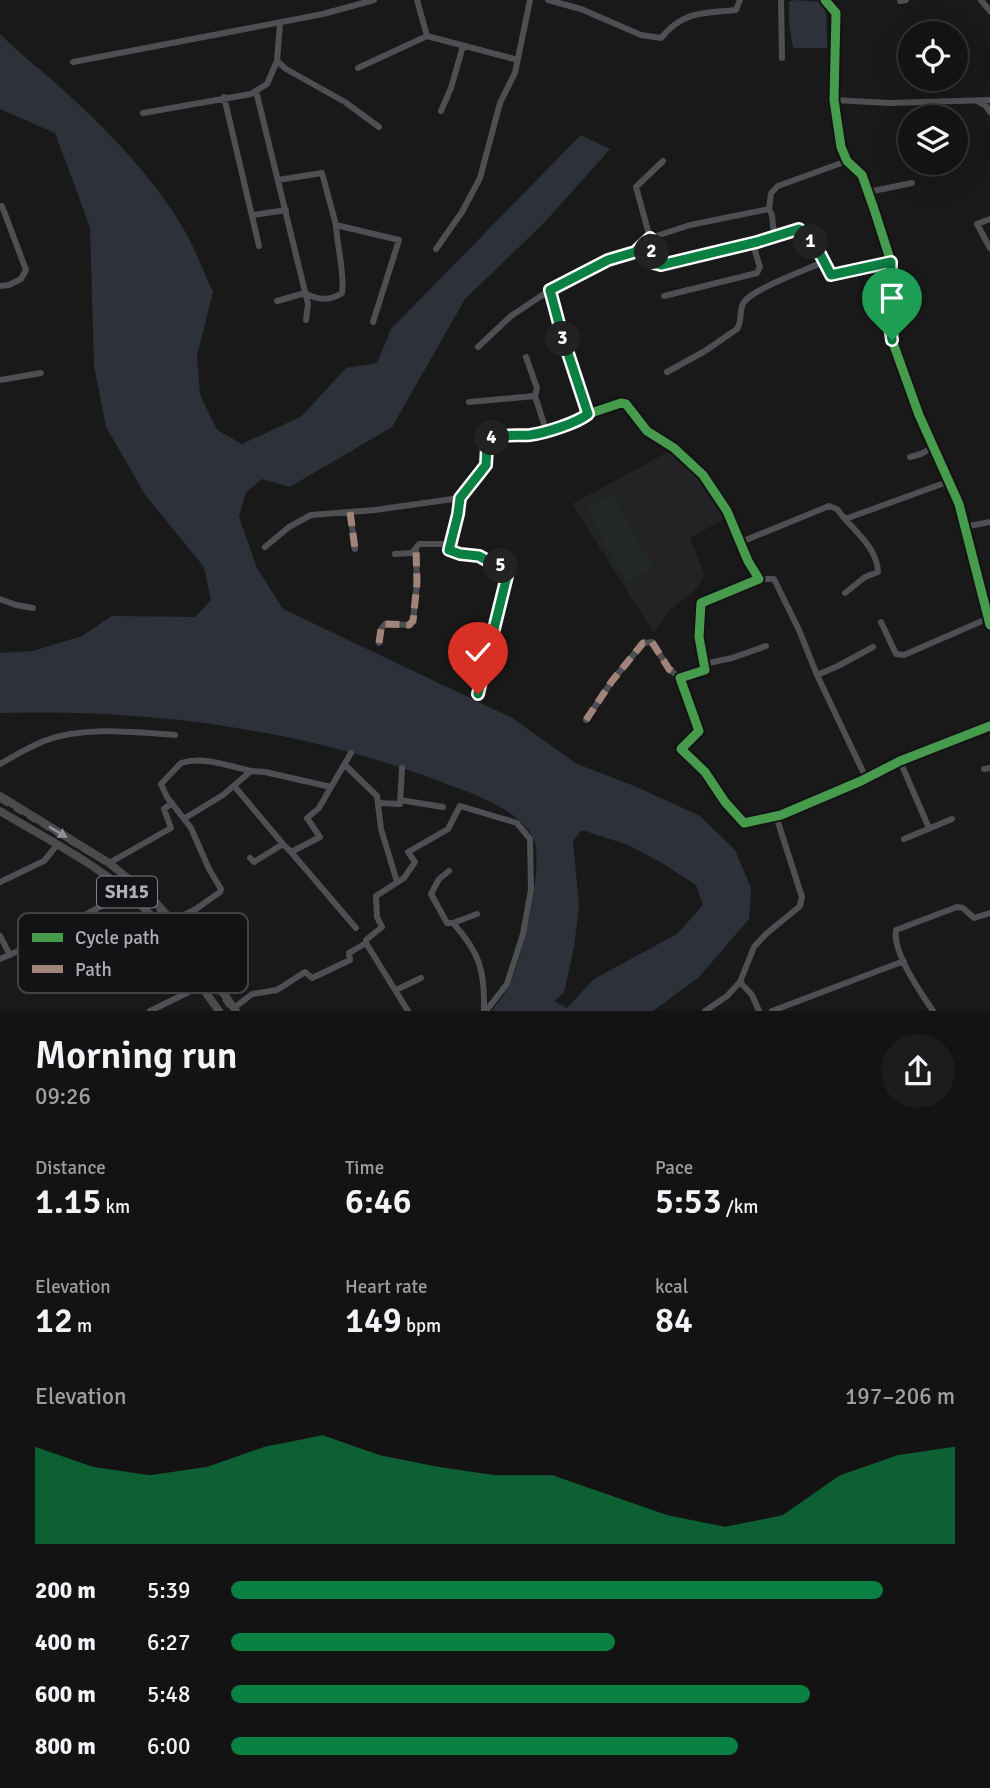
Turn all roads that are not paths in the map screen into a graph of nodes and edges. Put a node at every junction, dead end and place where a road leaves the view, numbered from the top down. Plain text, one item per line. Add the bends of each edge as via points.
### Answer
1 (374, 0) edge
2 (417, 0) edge
3 (530, 0) edge
4 (548, 0) edge
5 (580, 0) edge
6 (740, 0) edge
7 (781, 0) edge
8 (825, 0) edge
9 (981, 0) edge
10 (572, 7) junction
11 (990, 12) edge
12 (280, 23) junction
13 (427, 36) junction
14 (463, 46) junction
15 (782, 58) dead end
16 (518, 60) junction
17 (277, 61) junction
18 (73, 62) dead end
19 (358, 68) dead end
20 (256, 91) junction
21 (224, 97) junction
22 (834, 100) junction
23 (975, 100) junction
24 (990, 100) edge
25 (931, 102) junction
26 (932, 105) edge
27 (441, 111) dead end
28 (990, 111) edge
29 (143, 113) dead end
30 (379, 127) dead end
31 (663, 161) dead end
32 (847, 161) junction
33 (278, 180) junction
34 (912, 183) dead end
35 (869, 192) junction
36 (0, 206) edge
37 (769, 209) junction
38 (286, 210) junction
39 (253, 215) junction
40 (990, 219) edge
41 (336, 225) junction
42 (774, 236) junction
43 (650, 238) junction
44 (757, 242) junction
45 (259, 246) dead end
46 (989, 248) edge
47 (436, 249) dead end
48 (823, 262) junction
49 (891, 262) junction
50 (0, 286) edge
51 (550, 290) junction
52 (305, 293) junction
53 (664, 296) dead end
54 (277, 301) dead end
55 (306, 320) dead end
56 (373, 322) dead end
57 (478, 347) dead end
58 (526, 357) dead end
59 (667, 372) dead end
60 (41, 373) dead end
61 (0, 380) edge
62 (535, 396) junction
63 (469, 402) dead end
64 (588, 414) junction
65 (546, 430) junction
66 (933, 447) junction
67 (910, 457) dead end
68 (950, 481) junction
69 (460, 498) junction
70 (350, 512) junction
71 (844, 518) junction
72 (990, 522) edge
73 (964, 527) junction
74 (741, 542) junction
75 (449, 544) junction
76 (264, 547) dead end
77 (355, 549) dead end
78 (416, 549) junction
79 (395, 554) dead end
80 (759, 579) junction
81 (845, 593) dead end
82 (0, 598) edge
83 (33, 608) dead end
84 (990, 621) edge
85 (881, 622) dead end
86 (379, 643) dead end
87 (766, 646) dead end
88 (873, 647) dead end
89 (704, 664) junction
90 (817, 675) junction
91 (681, 678) junction
92 (478, 694) dead end
93 (586, 720) dead end
94 (990, 726) edge
95 (175, 736) dead end
96 (351, 753) dead end
97 (900, 761) junction
98 (0, 764) edge
99 (345, 765) junction
100 (402, 768) dead end
101 (251, 771) junction
102 (866, 778) junction
103 (234, 787) junction
104 (331, 787) junction
105 (0, 796) edge
106 (400, 800) junction
107 (172, 803) junction
108 (378, 803) junction
109 (443, 807) dead end
110 (0, 811) edge
111 (776, 816) junction
112 (185, 818) junction
113 (952, 818) dead end
114 (929, 828) junction
115 (904, 839) dead end
116 (283, 844) junction
117 (57, 845) junction
118 (291, 852) junction
119 (250, 858) dead end
120 (109, 863) junction
121 (449, 871) dead end
122 (0, 882) edge
123 (397, 882) junction
124 (127, 892) junction
125 (88, 913) edge
126 (148, 913) edge
127 (166, 913) edge
128 (187, 913) edge
129 (990, 913) edge
130 (477, 914) dead end
131 (453, 923) junction
132 (356, 928) dead end
133 (0, 936) edge
134 (366, 943) junction
135 (18, 951) edge
136 (10, 955) junction
137 (0, 959) edge
138 (904, 961) junction
139 (421, 978) dead end
140 (740, 982) junction
141 (396, 990) junction
142 (187, 993) edge
143 (206, 993) edge
144 (223, 993) edge
145 (235, 1010) edge
146 (405, 1010) edge
147 (150, 1011) edge
148 (219, 1011) edge
149 (485, 1011) edge
150 (705, 1011) edge
151 (759, 1011) edge
152 (772, 1011) edge
153 (933, 1011) edge

1 - 12 street
2 - 13 street
3 - 16 street
4 - 10 street
5 - 10 street
6 - 10 street via 736,10 678,20 661,38 641,35
7 - 15 street
8 - 22 street via 836,13
9 - 11 street
12 - 17 street
12 - 18 street
13 - 14 street
13 - 19 street
14 - 16 street
14 - 27 street
16 - 47 street via 500,103 480,178
17 - 20 street via 267,85
17 - 30 street
20 - 21 street
20 - 33 street
21 - 29 street
21 - 39 street
22 - 25 street
22 - 32 street
23 - 24 street
23 - 25 street
23 - 28 street
25 - 26 street
31 - 43 street via 636,187
32 - 35 street via 862,176
32 - 37 street via 778,186 771,193
33 - 38 street
33 - 41 street via 322,173
34 - 35 street
35 - 49 street
36 - 50 street via 26,270 21,279
37 - 42 street
37 - 43 street
38 - 39 street
38 - 52 street
39 - 45 street
40 - 46 street via 977,224
41 - 52 street via 342,293 315,299
41 - 56 street via 399,240
42 - 44 street
42 - 48 street via 799,229 816,246
43 - 44 street via 654,263 661,265
43 - 51 street via 635,252 608,260
44 - 53 street via 757,273
48 - 49 street via 831,275
48 - 59 street via 748,298 737,328
49 - 66 street via 892,340
51 - 57 street via 511,316
51 - 64 street
52 - 54 street
52 - 55 street
58 - 62 street via 537,388
60 - 61 street
62 - 63 street
62 - 65 street
64 - 65 street
64 - 74 street via 626,404 647,431 704,475
65 - 69 street via 491,438 486,465
66 - 67 street
66 - 68 street
68 - 71 street
68 - 73 street
69 - 70 street
69 - 75 street
70 - 76 street via 311,515
70 - 77 street
71 - 74 street via 829,506
71 - 81 street via 867,544 878,572
72 - 73 street
73 - 84 street
74 - 80 street
75 - 78 street via 419,544
75 - 92 street via 452,552 479,556 508,572
78 - 79 street
78 - 86 street via 413,621 409,625 385,624
80 - 89 street via 701,603 699,637
80 - 90 street via 774,579
82 - 83 street
84 - 85 street via 904,654 896,654
87 - 89 street
88 - 90 street
89 - 91 street via 705,670
90 - 102 street
91 - 93 street via 669,669 652,642 643,643
91 - 111 street via 699,731 681,749 744,823
94 - 97 street
95 - 98 street via 63,736
96 - 99 street
97 - 102 street
97 - 114 street
99 - 104 street
99 - 108 street via 377,796
100 - 106 street
101 - 103 street
101 - 104 street
101 - 107 street via 214,762 181,762 161,784
102 - 111 street
103 - 112 street
103 - 116 street
104 - 118 street via 307,818 320,837
105 -> 120 main road
106 - 108 street via 400,804
106 - 109 street
107 - 112 street
107 - 120 street via 164,809 171,828
108 - 123 street
110 - 117 main road, SH15
111 - 140 street via 802,897 800,906 754,947
112 - 128 street via 221,890
113 - 114 street
114 - 115 street
116 - 118 street
116 - 119 street via 254,862
117 - 122 street via 44,861
117 - 124 main road, SH15
118 - 132 street
120 - 127 main road
121 - 131 street via 431,894 447,923
123 - 134 street via 376,896 382,927
123 - 149 street via 415,862 408,852 448,829 460,806 517,823 530,839 531,890 523,934 507,984
124 - 125 street
124 - 126 main road, SH15
129 - 138 street via 974,918 957,907 896,930
130 - 131 street
131 - 149 street via 478,956
133 - 136 street
134 - 141 street
134 - 145 street via 349,953 350,960 312,978 305,972 277,990 252,994
135 - 136 street
136 - 137 street
138 - 152 street
138 - 153 street
139 - 141 street
140 - 150 street
140 - 151 street
141 - 146 street
142 - 147 street
143 - 148 main road, SH15
144 - 145 main road

